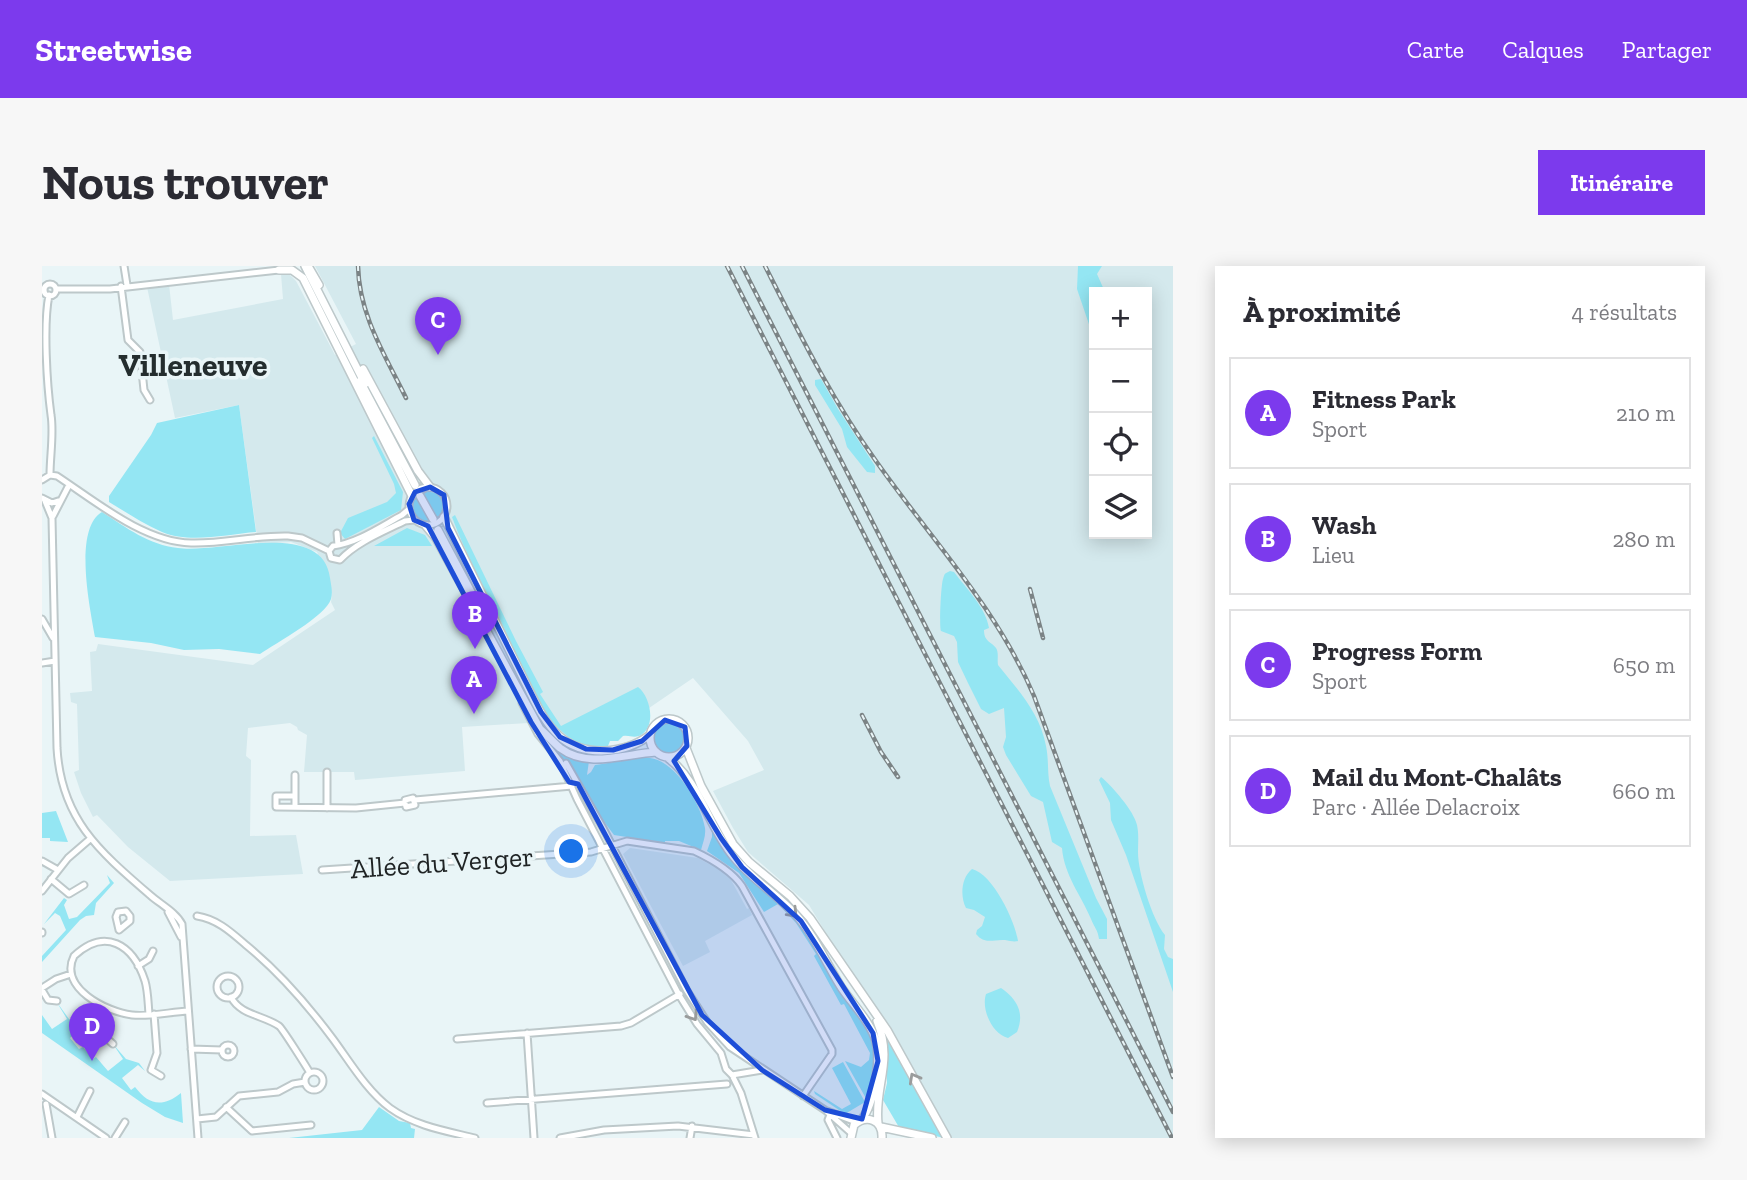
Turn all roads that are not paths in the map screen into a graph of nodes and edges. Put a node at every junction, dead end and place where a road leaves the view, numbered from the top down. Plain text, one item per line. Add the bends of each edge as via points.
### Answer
1 (124, 266) edge
2 (295, 266) edge
3 (306, 266) edge
4 (282, 268) edge
5 (303, 278) junction
6 (44, 283) edge
7 (124, 286) junction
8 (56, 289) junction
9 (49, 295) junction
10 (335, 324) junction
11 (150, 400) dead end
12 (50, 475) junction
13 (61, 479) junction
14 (42, 480) edge
15 (69, 485) junction
16 (421, 493) junction
17 (62, 497) junction
18 (44, 500) edge
19 (409, 509) junction
20 (52, 518) junction
21 (438, 518) junction
22 (414, 520) junction
23 (426, 526) junction
24 (337, 533) dead end
25 (340, 545) junction
26 (329, 551) junction
27 (345, 553) junction
28 (54, 616) junction
29 (44, 619) edge
30 (54, 634) junction
31 (55, 641) junction
32 (55, 661) junction
33 (42, 663) edge
34 (529, 690) junction
35 (519, 692) junction
36 (650, 735) junction
37 (550, 738) junction
38 (686, 748) junction
39 (656, 752) junction
40 (668, 758) junction
41 (566, 763) dead end
42 (327, 772) dead end
43 (295, 775) dead end
44 (573, 785) junction
45 (295, 796) junction
46 (295, 807) junction
47 (327, 808) junction
48 (90, 839) junction
49 (611, 845) junction
50 (603, 848) junction
51 (42, 861) edge
52 (58, 870) junction
53 (322, 870) dead end
54 (51, 879) junction
55 (83, 885) dead end
56 (631, 885) junction
57 (42, 891) edge
58 (197, 916) dead end
59 (817, 928) junction
60 (118, 930) dead end
61 (114, 942) junction
62 (153, 951) dead end
63 (138, 965) junction
64 (71, 974) junction
65 (42, 989) edge
66 (687, 991) junction
67 (679, 995) junction
68 (232, 997) junction
69 (57, 1001) dead end
70 (107, 1008) junction
71 (188, 1011) junction
72 (151, 1014) junction
73 (527, 1033) junction
74 (457, 1039) dead end
75 (113, 1044) dead end
76 (191, 1049) junction
77 (222, 1050) dead end
78 (737, 1051) junction
79 (724, 1062) junction
80 (762, 1070) junction
81 (310, 1073) junction
82 (730, 1074) junction
83 (161, 1076) dead end
84 (305, 1082) junction
85 (727, 1084) junction
86 (739, 1090) junction
87 (90, 1091) dead end
88 (42, 1094) edge
89 (803, 1096) junction
90 (532, 1100) junction
91 (47, 1103) edge
92 (487, 1103) dead end
93 (226, 1107) junction
94 (77, 1116) junction
95 (828, 1116) junction
96 (197, 1119) junction
97 (859, 1120) junction
98 (125, 1122) dead end
99 (423, 1124) junction
100 (311, 1125) dead end
101 (880, 1125) junction
102 (692, 1126) junction
103 (419, 1131) dead end
104 (446, 1135) edge
105 (851, 1135) edge
106 (754, 1136) edge
107 (52, 1138) edge
108 (106, 1138) edge
109 (115, 1138) edge
110 (198, 1138) edge
111 (475, 1138) edge
112 (534, 1138) edge
113 (560, 1138) edge
114 (690, 1138) edge
115 (837, 1138) edge
116 (882, 1138) edge
117 (932, 1138) edge
118 (947, 1138) edge

1 - 7 street
2 - 4 main road
2 - 5 main road
3 - 10 main road via 314,273
4 - 5 main road
4 - 7 street
5 - 10 main road via 416,484
5 - 16 main road
6 - 8 street
6 - 9 street
7 - 8 street
7 - 11 street via 128,340 140,352 144,390
8 - 9 street
9 - 12 street
10 - 16 main road via 418,471
12 - 13 street
12 - 14 street
13 - 15 street
13 - 17 street via 65,486
15 - 17 street
15 - 26 street via 135,526 169,541 288,536
16 - 19 street
16 - 21 main road
16 - 21 street via 441,492 447,509
17 - 18 street via 55,503
17 - 20 street
18 - 20 street
19 - 22 street
19 - 25 street
20 - 28 street
21 - 23 street via 436,524
21 - 34 main road
22 - 23 street
22 - 27 street
23 - 35 main road
24 - 25 street
25 - 26 street
25 - 27 street
26 - 27 street via 336,561
28 - 29 street
28 - 30 street
29 - 30 street
29 - 31 street
30 - 31 street
31 - 32 street
32 - 33 street
32 - 48 street via 59,772 72,811
34 - 36 main road via 549,725 572,744 613,750
34 - 37 main road via 440,529
35 - 37 main road
35 - 44 street via 531,722
36 - 38 main road via 662,721 675,720 688,733
36 - 39 main road
37 - 39 main road via 569,753 597,760
38 - 40 main road
38 - 59 main road via 733,844 796,902
39 - 40 main road
40 -> 97 main road via 683,771 731,854 806,927 873,1033 877,1069 869,1105
41 - 44 street
42 - 47 street
43 - 45 street
44 - 47 street
44 - 49 street
44 - 50 street
45 - 46 street
45 - 46 street via 276,796 276,807
46 - 47 street
48 - 52 street
48 - 71 street via 176,923 182,939
49 - 50 street, Allée du Verger
49 - 56 street
49 - 89 street, Allée du Verger via 627,841 694,851 737,879 832,1050
50 - 53 street, Allée du Verger
50 - 56 street via 611,852
50 - 67 street
51 - 52 street
52 - 54 street
54 - 55 street via 69,894
54 - 57 street
56 - 66 street
58 - 99 street via 211,918 260,957 288,984 381,1100
59 - 101 main road via 883,1037
118 -> 59 main road via 887,1030
60 - 61 street
61 - 63 street
61 - 64 street via 95,942 82,950 72,960
62 - 63 street
63 - 72 street
64 - 65 street
64 - 70 street via 78,987
65 - 69 street via 48,999
66 - 67 street
66 - 78 street via 708,1022
67 - 73 street via 626,1025
67 -> 79 street
68 - 68 street via 239,986 234,977 220,979 218,989 223,996
68 - 81 street via 240,1008 282,1029
70 - 72 street via 128,1015
70 - 75 street via 97,1030
71 - 72 street
71 - 76 street
72 - 83 street via 157,1053 151,1070
73 - 74 street
73 - 90 street
76 - 77 street
76 - 96 street
78 - 79 street
78 - 80 street
79 - 82 street
80 - 82 street
80 - 89 street
81 - 84 street
81 - 84 street via 318,1073 323,1083 314,1090
82 - 85 street
82 - 86 street
84 - 93 street via 242,1095
85 - 86 street
85 - 90 street
86 - 106 street
87 - 94 street
88 - 91 street
89 - 95 street
90 - 92 street
90 - 112 street
91 - 94 street
91 - 107 street
93 - 96 street via 214,1118
93 - 100 street via 252,1131
94 - 108 street
95 - 97 street
95 - 105 street
95 - 115 street
96 - 110 street
97 - 101 main road via 868,1118
97 - 105 main road
98 - 109 street
99 - 103 street
99 - 104 street
101 - 116 main road
101 - 117 main road
102 - 106 street
102 - 113 street via 631,1128
102 - 114 street
104 - 111 street

